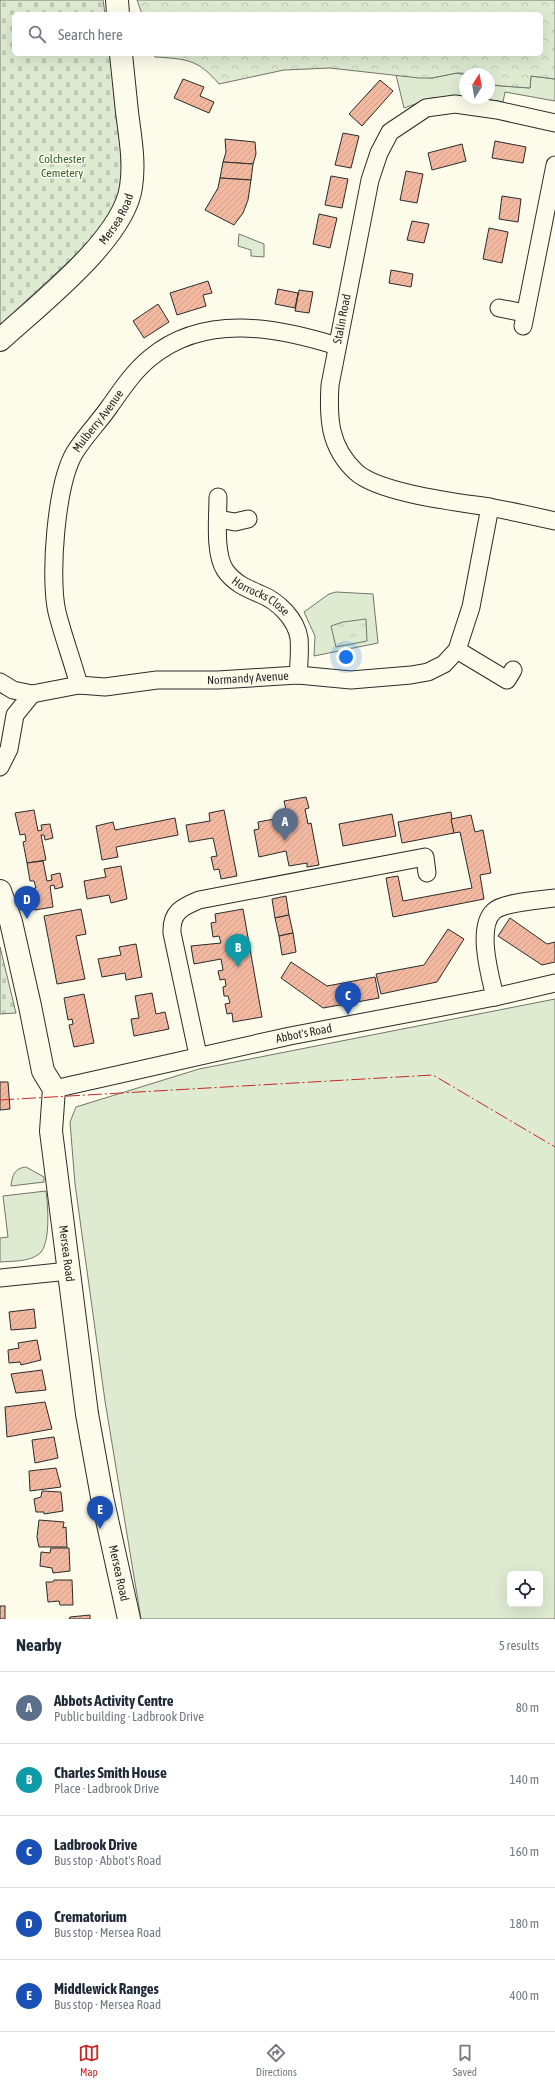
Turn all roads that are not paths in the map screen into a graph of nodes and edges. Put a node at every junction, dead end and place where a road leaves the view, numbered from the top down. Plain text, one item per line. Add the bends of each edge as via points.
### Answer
1 (116, 0) edge
2 (118, 12) edge
3 (121, 56) edge
4 (555, 123) edge
5 (555, 165) edge
6 (499, 308) dead end
7 (0, 340) edge
8 (337, 346) junction
9 (218, 497) dead end
10 (490, 507) junction
11 (218, 519) junction
12 (248, 519) dead end
13 (555, 520) edge
14 (457, 650) junction
15 (298, 676) junction
16 (507, 681) dead end
17 (0, 682) edge
18 (79, 684) junction
19 (32, 694) junction
20 (0, 767) edge
21 (428, 873) dead end
22 (0, 891) edge
23 (555, 898) edge
24 (555, 983) edge
25 (495, 997) junction
26 (198, 1056) junction
27 (54, 1089) junction
28 (69, 1271) junction
29 (0, 1278) edge
30 (129, 1619) edge

1 - 2 main road
3 - 7 main road, Mersea Road via 132,151 131,188 126,205 116,225 101,243 43,302
4 - 8 street, Stalin Road via 455,104 426,108 390,132 379,153 370,180
5 - 6 street via 524,319
8 - 10 street, Stalin Road via 328,415 333,438 356,472 376,485
8 - 18 street, Mulberry Avenue via 274,331 234,327 207,330 180,338 150,358 129,380 75,452 59,497 54,571 57,611
9 - 11 street, Horrocks Close
10 - 13 street, Stalin Road
10 - 14 street, Normandy Avenue via 471,607
11 - 12 street via 235,522
11 - 15 street, Horrocks Close via 219,548 225,570 238,585 278,603 294,626 299,638
14 - 15 street, Normandy Avenue via 444,664 428,672 411,675 351,680
14 - 16 street
15 - 18 street, Normandy Avenue via 157,680 105,687
17 - 19 street, Normandy Avenue via 13,690
18 - 19 street, Normandy Avenue
19 - 20 street via 15,715 9,749
21 - 26 street via 425,857 200,900 179,911 172,923 172,933
22 - 27 main road via 11,922 43,1071
23 - 25 street via 517,903 495,910 487,919 484,933
24 - 25 street, Abbot's Road
25 - 26 street, Abbot's Road
26 - 27 street, Abbot's Road
27 - 28 main road, Mersea Road via 51,1131
28 - 29 street
28 - 30 main road, Mersea Road via 86,1414

